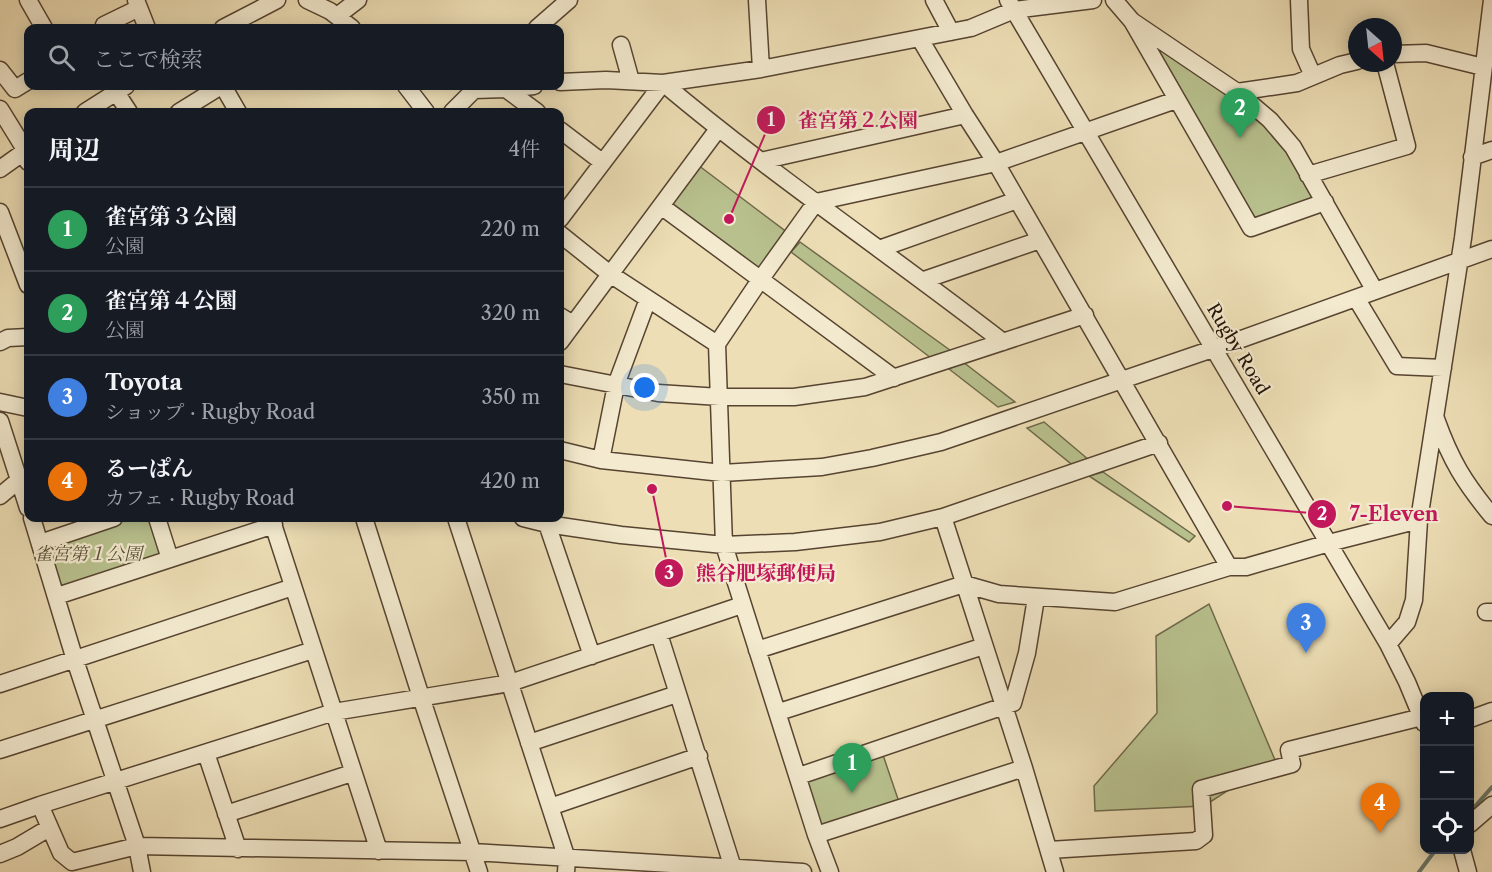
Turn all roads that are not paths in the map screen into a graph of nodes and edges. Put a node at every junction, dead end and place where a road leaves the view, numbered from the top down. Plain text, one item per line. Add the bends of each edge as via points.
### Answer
1 (28, 0) edge
2 (277, 0) edge
3 (307, 0) edge
4 (357, 0) edge
5 (569, 0) edge
6 (757, 0) edge
7 (934, 0) edge
8 (1094, 0) edge
9 (1114, 0) edge
10 (1299, 0) edge
11 (1492, 0) edge
12 (138, 4) edge
13 (1011, 5) edge
14 (337, 16) junction
15 (1132, 21) junction
16 (42, 24) edge
17 (106, 24) edge
18 (146, 24) edge
19 (231, 24) edge
20 (347, 24) edge
21 (542, 24) edge
22 (951, 32) junction
23 (920, 39) junction
24 (621, 45) dead end
25 (1402, 54) edge
26 (1348, 63) edge
27 (1483, 67) junction
28 (760, 69) junction
29 (0, 70) edge
30 (1387, 72) edge
31 (1313, 76) junction
32 (631, 81) junction
33 (564, 82) edge
34 (24, 83) edge
35 (663, 83) junction
36 (119, 90) edge
37 (121, 90) edge
38 (215, 90) edge
39 (224, 90) edge
40 (409, 90) edge
41 (474, 90) edge
42 (507, 90) edge
43 (1237, 93) junction
44 (1176, 100) junction
45 (91, 108) edge
46 (128, 108) edge
47 (186, 108) edge
48 (236, 108) edge
49 (423, 108) edge
50 (456, 108) edge
51 (532, 108) edge
52 (1, 112) edge
53 (965, 115) junction
54 (718, 129) junction
55 (1086, 132) junction
56 (564, 133) edge
57 (24, 148) edge
58 (1492, 150) edge
59 (24, 156) edge
60 (1472, 157) junction
61 (761, 161) junction
62 (602, 162) junction
63 (996, 163) junction
64 (0, 169) edge
65 (1308, 175) junction
66 (1017, 200) junction
67 (816, 202) junction
68 (1325, 202) junction
69 (662, 206) junction
70 (0, 212) edge
71 (564, 214) edge
72 (564, 237) edge
73 (1040, 240) junction
74 (879, 249) junction
75 (1492, 249) edge
76 (1460, 259) junction
77 (610, 274) junction
78 (24, 275) edge
79 (760, 280) junction
80 (924, 280) junction
81 (1375, 291) junction
82 (1356, 298) junction
83 (648, 299) junction
84 (1085, 315) junction
85 (566, 320) edge
86 (24, 337) edge
87 (0, 342) edge
88 (1003, 342) junction
89 (717, 345) junction
90 (1215, 348) junction
91 (1443, 368) junction
92 (564, 375) edge
93 (894, 378) junction
94 (1123, 380) junction
95 (616, 386) junction
96 (720, 398) junction
97 (0, 402) edge
98 (24, 407) edge
99 (1435, 416) junction
100 (0, 420) edge
101 (1159, 443) junction
102 (564, 451) edge
103 (601, 460) junction
104 (722, 472) junction
105 (19, 480) junction
106 (2, 492) edge
107 (24, 496) edge
108 (1492, 516) edge
109 (943, 517) junction
110 (1419, 520) junction
111 (33, 522) edge
112 (102, 522) edge
113 (158, 522) edge
114 (270, 522) edge
115 (273, 522) edge
116 (365, 522) edge
117 (457, 522) edge
118 (539, 522) edge
119 (547, 524) junction
120 (40, 543) junction
121 (1329, 543) junction
122 (724, 545) junction
123 (170, 559) junction
124 (1229, 567) junction
125 (964, 584) junction
126 (293, 587) junction
127 (57, 596) junction
128 (1036, 598) junction
129 (742, 605) junction
130 (659, 634) junction
131 (1388, 644) junction
132 (984, 646) junction
133 (314, 650) junction
134 (757, 650) junction
135 (592, 656) junction
136 (75, 660) junction
137 (510, 683) junction
138 (0, 684) edge
139 (677, 694) junction
140 (421, 698) junction
141 (1005, 707) junction
142 (1492, 711) edge
143 (334, 712) junction
144 (778, 712) junction
145 (1420, 713) edge
146 (1474, 718) edge
147 (95, 719) junction
148 (1420, 721) edge
149 (529, 743) junction
150 (0, 750) edge
151 (206, 753) junction
152 (699, 756) junction
153 (1024, 768) junction
154 (352, 773) junction
155 (799, 776) junction
156 (116, 781) junction
157 (1492, 805) edge
158 (40, 806) junction
159 (550, 807) junction
160 (226, 814) junction
161 (1, 817) edge
162 (1474, 821) edge
163 (50, 828) junction
164 (816, 835) junction
165 (137, 846) junction
166 (238, 849) junction
167 (1049, 850) junction
168 (379, 851) junction
169 (473, 852) junction
170 (0, 854) edge
171 (1463, 854) edge
172 (567, 865) edge
173 (734, 868) junction
174 (709, 870) edge
175 (142, 872) edge
176 (480, 872) edge
177 (802, 872) edge
178 (830, 872) edge
179 (1055, 872) edge
180 (1467, 872) edge

1 - 16 street
2 - 19 street
3 - 14 street
4 - 14 street
5 - 21 street
6 - 28 street
7 - 22 street
8 - 13 street
9 - 15 street
10 - 31 street via 1301,49
11 - 27 street
12 - 17 street
12 - 18 street
13 - 22 street via 971,28
13 - 55 street, Rugby Road
14 - 20 street
15 - 43 street
15 - 44 street
22 - 23 street
23 - 28 street
23 - 53 street
24 - 32 street
25 - 27 street via 1426,53
26 - 31 street
27 - 60 street
28 - 35 street
29 - 34 street via 15,89
30 - 65 street via 1407,146
31 - 43 street via 1297,83
32 - 33 street
32 - 35 street
35 - 54 street
35 - 62 street
36 - 45 street
37 - 46 street
38 - 47 street
39 - 48 street
40 - 49 street
41 - 50 street
42 - 51 street
43 - 65 street via 1270,120 1293,147
44 - 55 street
44 - 68 street via 1251,228
52 - 57 street
53 - 61 street
53 - 63 street
54 - 61 street
54 - 69 street
55 - 63 street
55 - 90 street, Rugby Road
56 - 62 street
58 - 60 street
59 - 64 street
60 - 76 street
61 - 67 street
62 - 71 street
63 - 66 street
63 - 67 street
65 - 68 street
66 - 73 street
66 - 74 street
67 - 74 street
67 - 79 street
68 - 81 street
69 - 77 street
69 - 79 street
70 - 78 street
72 - 77 street
73 - 80 street
73 - 84 street
74 - 80 street
75 - 76 street
76 - 81 street
76 - 91 street
77 - 83 street
77 - 85 street
79 - 89 street
79 - 93 street
80 - 88 street
81 - 82 street
82 - 90 street
82 - 91 street via 1397,366
83 - 89 street
83 - 95 street
84 - 88 street
84 - 94 street
86 - 87 street
88 - 93 street
89 - 96 street
90 - 94 street
90 - 121 street, Rugby Road
91 - 99 street
92 - 95 street
93 - 96 street via 865,387 794,397
94 - 101 street
94 - 104 street via 941,442 872,458 822,467
95 - 96 street
95 - 103 street
96 - 104 street
97 - 98 street
99 - 108 street via 1468,487
99 - 110 street
100 - 105 street
101 - 109 street
101 - 124 street
102 - 103 street
103 - 104 street
104 - 122 street
105 - 106 street
105 - 107 street
109 - 122 street via 880,532
109 - 125 street
110 - 121 street
110 - 131 street via 1414,600 1407,622
111 - 120 street
112 - 120 street
113 - 123 street
114 - 123 street
115 - 126 street
116 - 140 street
117 - 137 street
118 - 119 street
119 - 122 street via 621,536
119 - 135 street
120 - 127 street
121 - 124 street via 1246,567
121 - 131 street, Rugby Road
122 - 129 street
123 - 127 street
124 - 128 street via 1115,602
125 - 128 street via 999,594
125 - 132 street
125 - 134 street
126 - 133 street
126 - 136 street
127 - 136 street
128 - 141 street via 1013,703
129 - 130 street
129 - 134 street
130 - 135 street
130 - 139 street
131 - 145 street, Rugby Road
132 - 141 street
132 - 144 street
133 - 143 street
133 - 147 street
134 - 144 street
135 - 137 street
136 - 138 street
136 - 147 street
137 - 140 street
137 - 149 street
139 - 149 street
139 - 152 street
140 - 143 street
140 - 169 street
141 - 153 street
141 - 155 street
142 - 146 street
143 - 151 street
143 - 154 street
144 - 155 street
147 - 150 street
147 - 156 street
148 - 167 street via 1289,750 1292,764 1202,789 1204,835 1196,841
149 - 159 street
151 - 156 street
151 - 160 street
152 - 159 street
152 - 173 street
153 - 164 street
153 - 167 street
154 - 160 street
154 - 168 street
155 - 164 street
156 - 158 street
156 - 165 street
157 - 162 street
158 - 161 street
158 - 163 street
159 - 172 street
160 - 166 street
163 - 165 street via 61,853 72,862
163 - 170 street
164 - 178 street
165 - 166 street
165 - 175 street
166 - 168 street
167 - 179 street
168 - 169 street
169 - 172 street
169 - 176 street
171 - 180 street
172 - 174 street
173 - 174 street
173 - 177 street

